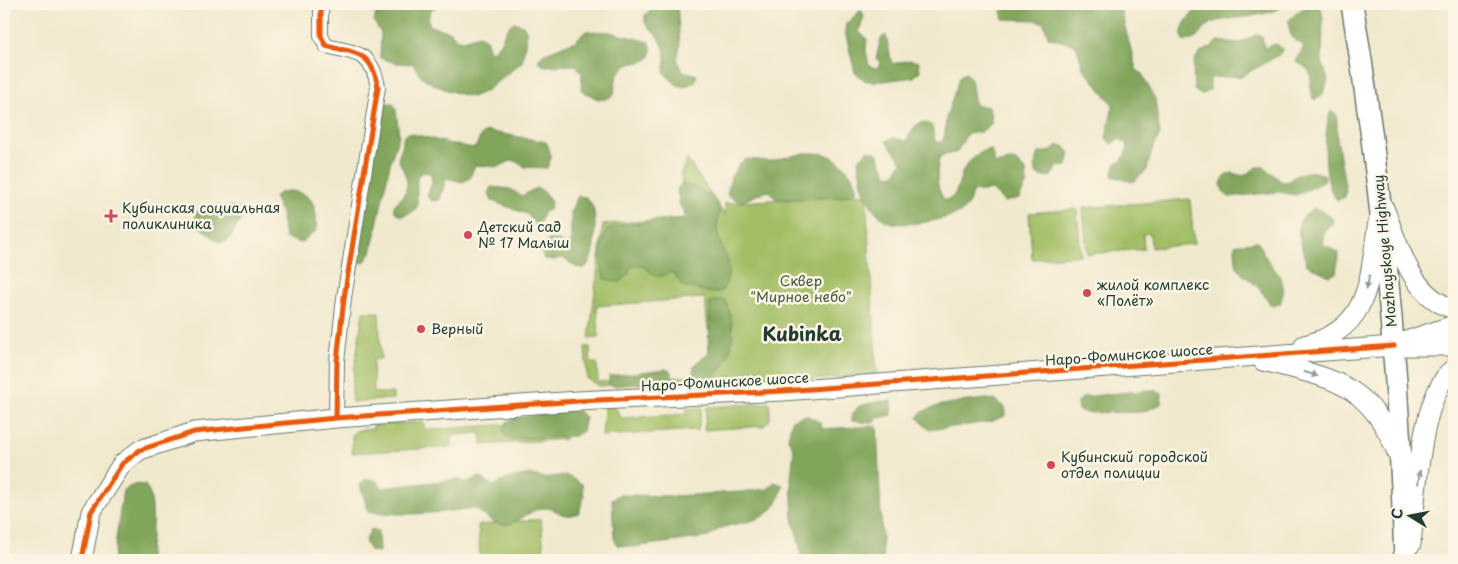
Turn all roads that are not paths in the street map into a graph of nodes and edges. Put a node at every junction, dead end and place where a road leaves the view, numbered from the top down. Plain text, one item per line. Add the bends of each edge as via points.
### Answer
1 (321, 4) edge
2 (1352, 4) edge
3 (1381, 200) junction
4 (1454, 309) edge
5 (1454, 325) edge
6 (1394, 346) junction
7 (1454, 346) edge
8 (1247, 358) junction
9 (1454, 368) edge
10 (336, 418) junction
11 (1402, 465) junction
12 (82, 560) edge
13 (1407, 560) edge

1 - 10 street via 322,36 326,46 368,59 378,87 344,298 337,361
2 - 3 main road, Mozhayskoye Highway
3 - 4 street via 1410,272 1423,290
3 - 6 main road, Mozhayskoye Highway
3 -> 8 street via 1367,288 1352,319 1342,330 1323,341
5 - 6 street, Наро-Фоминское шоссе
6 - 7 street, Наро-Фоминское шоссе
6 - 8 street, Наро-Фоминское шоссе
6 - 11 main road, Mozhayskoye Highway
8 - 10 street, Наро-Фоминское шоссе
8 -> 11 street via 1310,373 1356,392 1379,418
13 -> 9 street via 1430,408 1442,381
10 - 12 street, Наро-Фоминское шоссе via 194,432 140,450 122,464 90,512
11 - 13 main road, Mozhayskoye Highway

